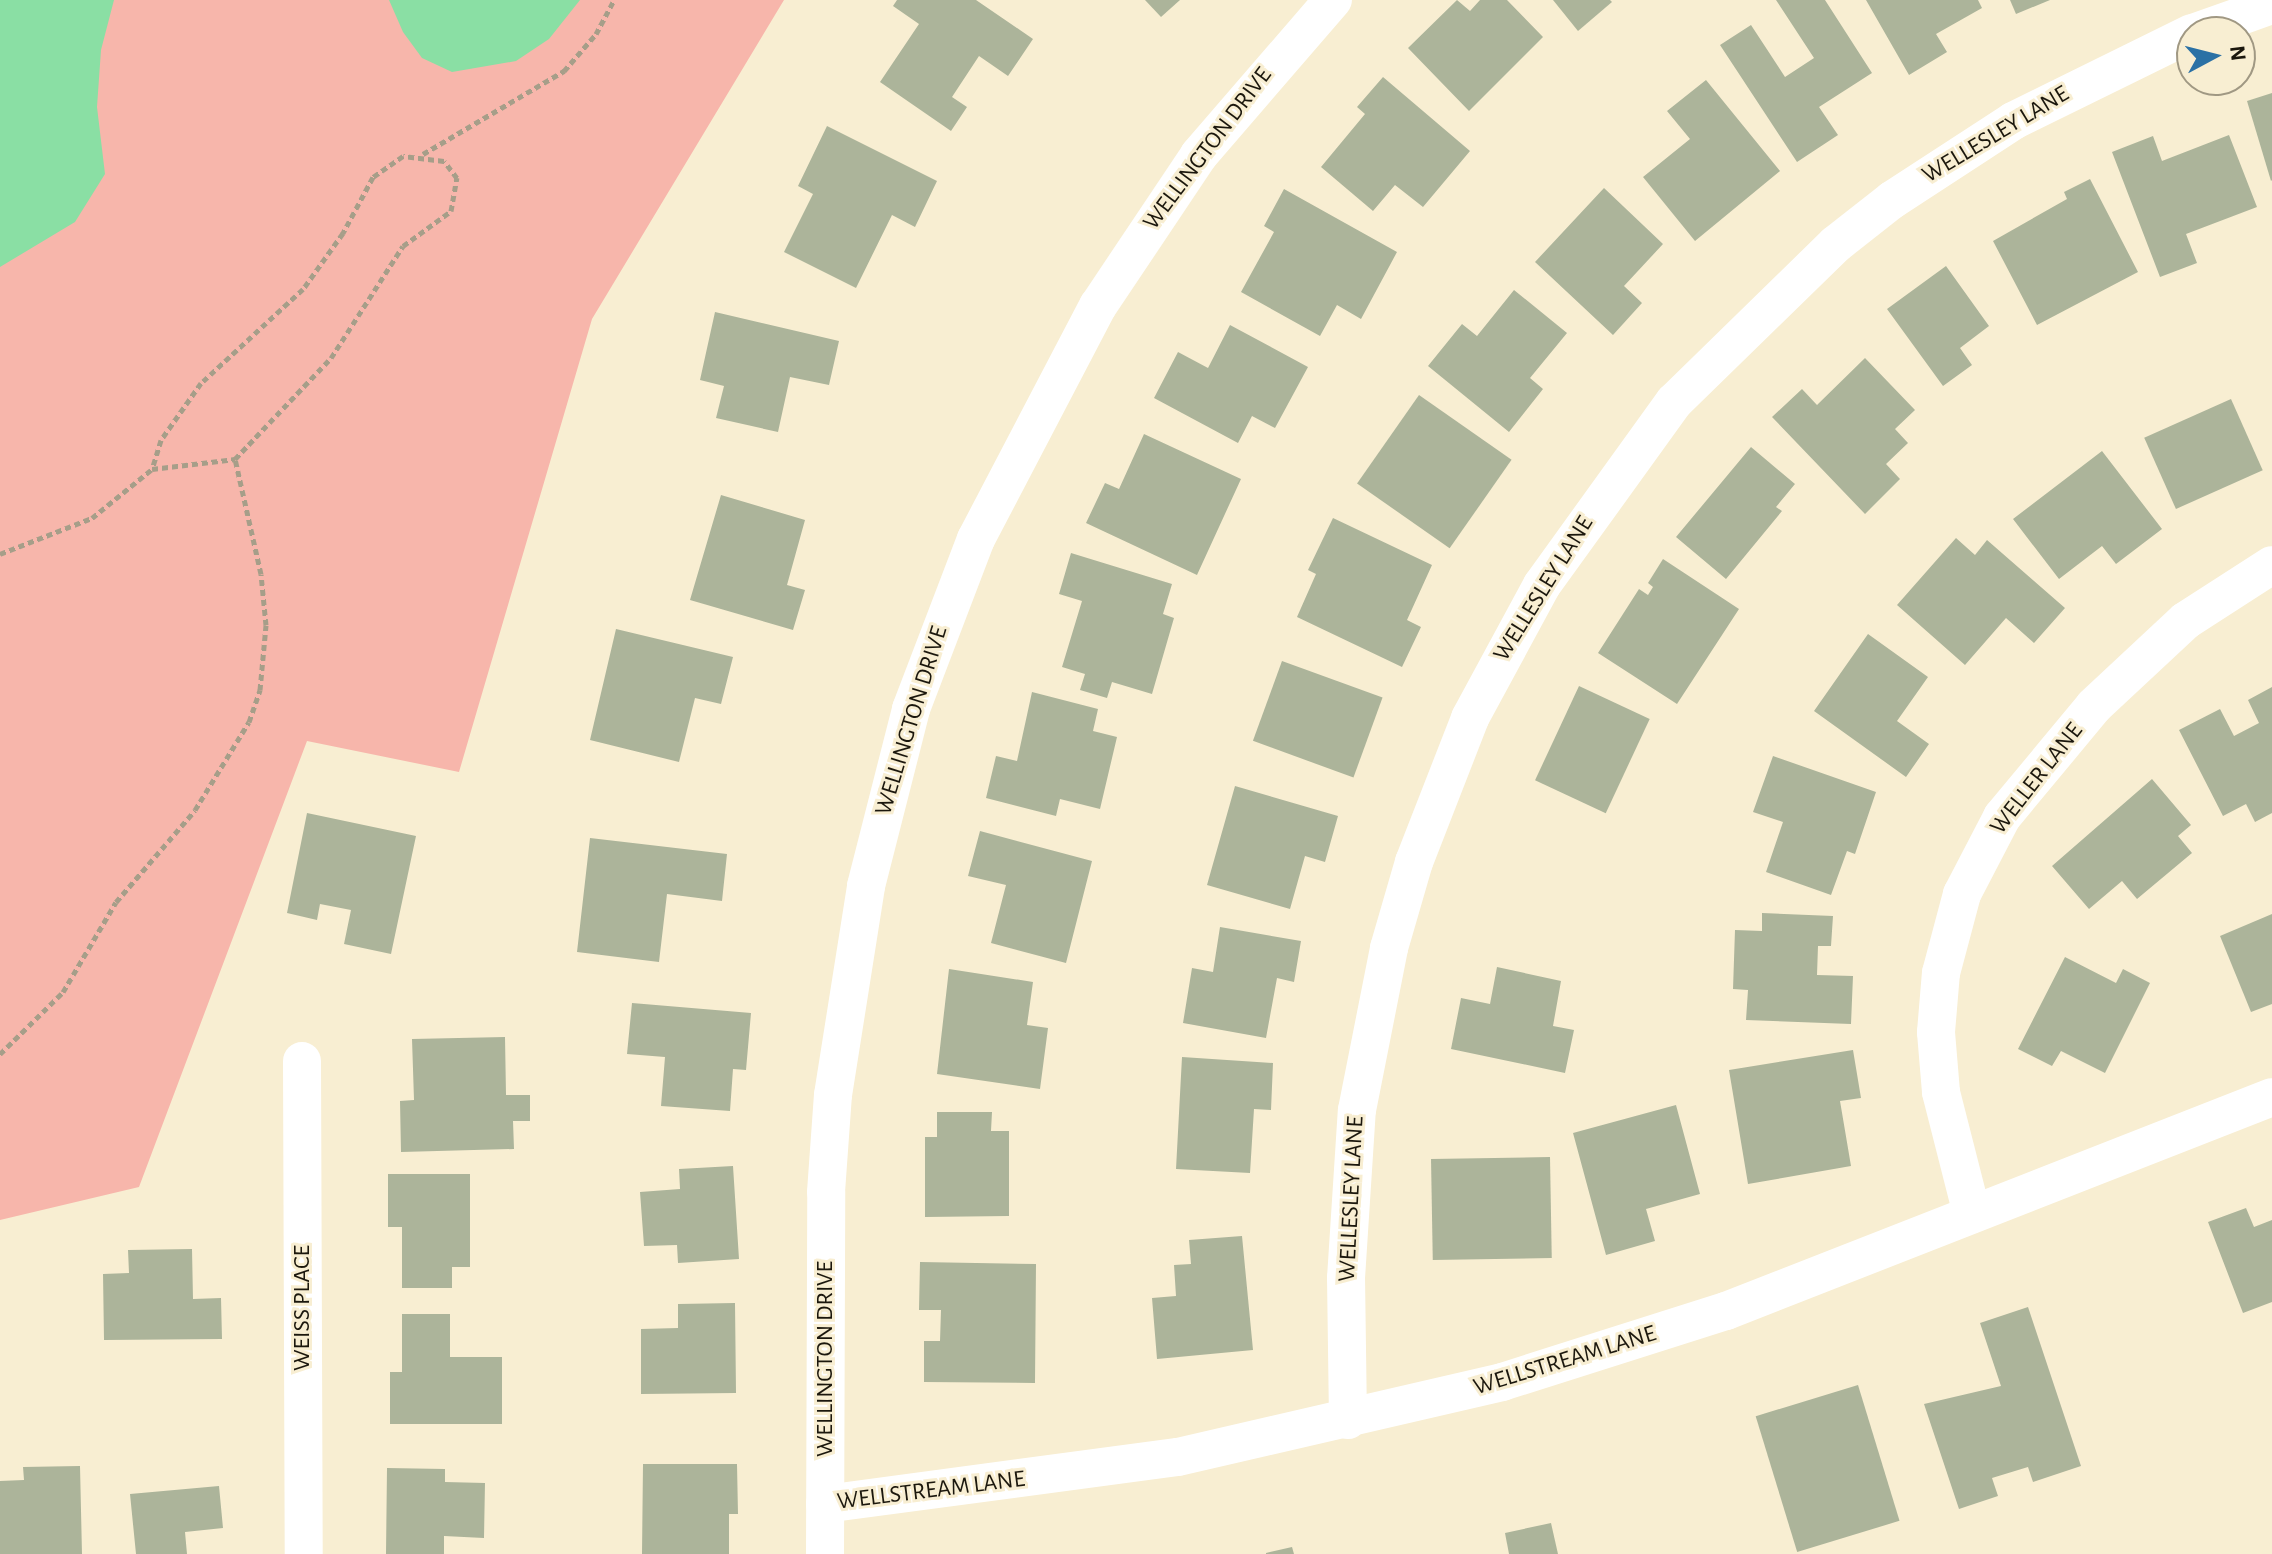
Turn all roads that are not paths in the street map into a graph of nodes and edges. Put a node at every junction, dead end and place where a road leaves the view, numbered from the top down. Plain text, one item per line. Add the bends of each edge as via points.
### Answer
1 (1333, 0) edge
2 (2272, 5) edge
3 (2241, 16) edge
4 (2176, 42) edge
5 (2272, 565) edge
6 (302, 1061) dead end
7 (2272, 1097) edge
8 (1972, 1214) junction
9 (1348, 1420) junction
10 (825, 1504) junction
11 (304, 1554) edge
12 (825, 1554) edge

1 - 10 street, WELLINGTON DRIVE via 1199,155 1098,306 983,524 911,709 866,886 833,1095 826,1192
2 - 3 street, WELLESLEY LANE
4 - 9 street, WELLESLEY LANE via 2013,121 1904,191 1836,244 1674,402 1542,585 1470,718 1414,862 1389,948 1357,1110 1346,1278
5 - 8 street, WELLER LANE via 2185,621 2094,706 2002,817 1962,894 1941,973 1936,1046 1941,1092
6 - 11 street, WEISS PLACE
7 - 8 street, WELLSTREAM LANE
8 - 9 street, WELLSTREAM LANE via 1726,1311 1613,1348
9 - 10 street, WELLSTREAM LANE via 1099,1470
10 - 12 street, WELLINGTON DRIVE

